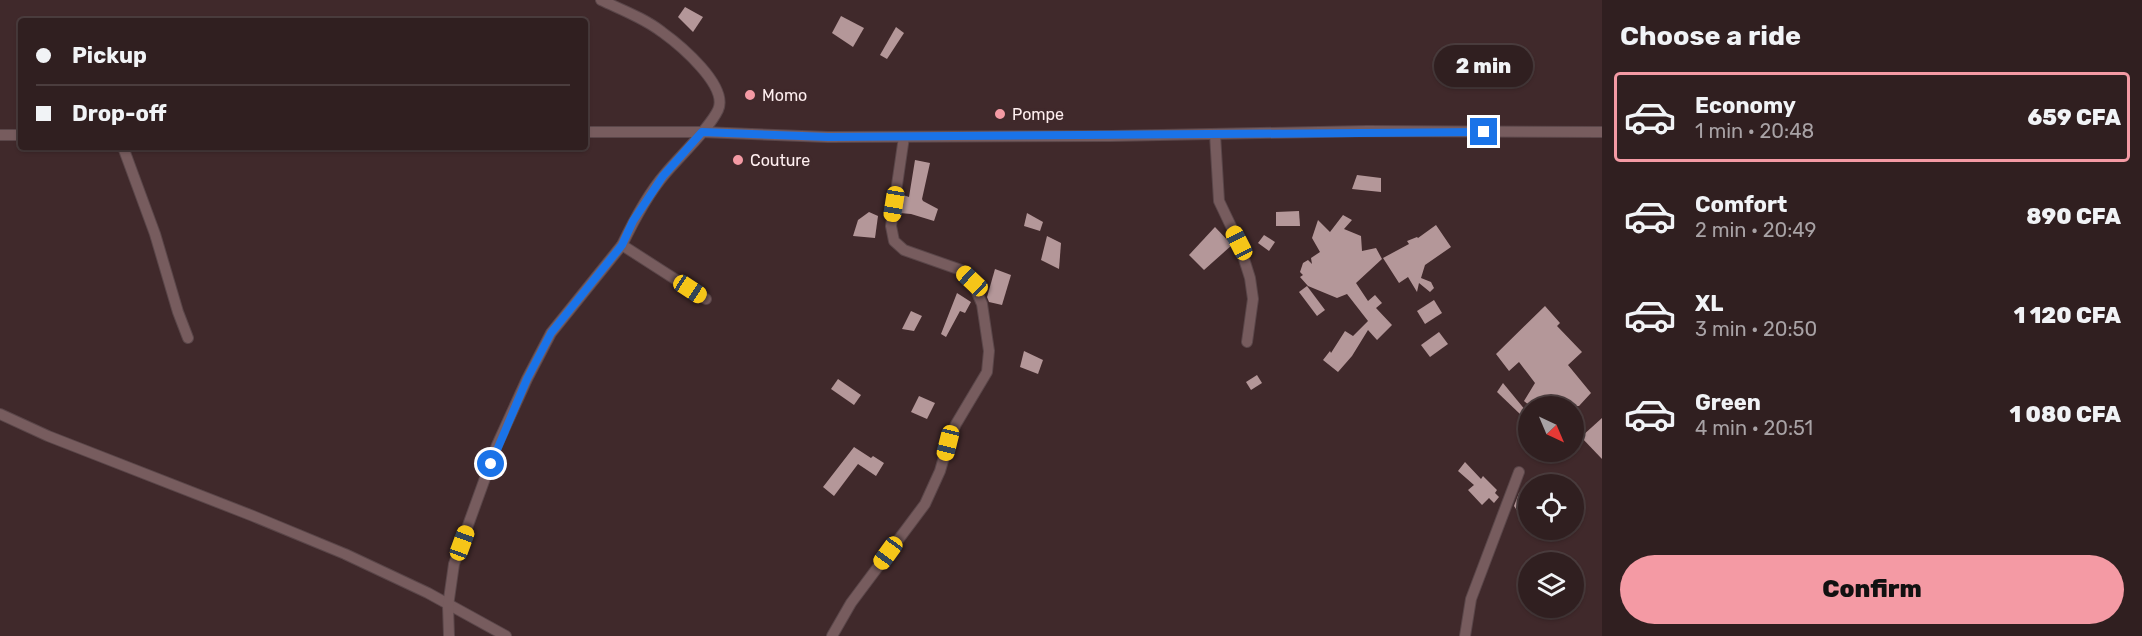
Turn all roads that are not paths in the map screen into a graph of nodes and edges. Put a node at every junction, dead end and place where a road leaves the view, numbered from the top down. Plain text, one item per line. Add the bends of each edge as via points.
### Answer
1 (601, 0) edge
2 (588, 132) edge
3 (702, 132) junction
4 (1602, 132) edge
5 (1215, 134) junction
6 (0, 135) edge
7 (18, 135) edge
8 (904, 137) junction
9 (124, 150) edge
10 (622, 245) junction
11 (706, 299) dead end
12 (188, 338) dead end
13 (1248, 342) dead end
14 (0, 414) edge
15 (1519, 472) dead end
16 (448, 606) junction
17 (449, 636) edge
18 (506, 636) edge
19 (832, 636) edge
20 (1465, 636) edge

1 - 3 street via 662,32 711,80 719,93 718,110
2 - 3 street
3 - 8 street
3 - 10 street via 663,176
4 - 5 street
5 - 8 street
5 - 13 street via 1219,201 1250,278 1253,299
6 - 7 street
8 - 19 street via 891,226 894,241 904,250 961,270 972,281 982,304 989,351 987,372 956,424 925,504 851,603
9 - 12 street
10 - 11 street
10 - 16 street via 551,333 527,379 497,445 454,564
14 - 16 street via 345,554
15 - 20 street via 1471,599
16 - 17 street
16 - 18 street

